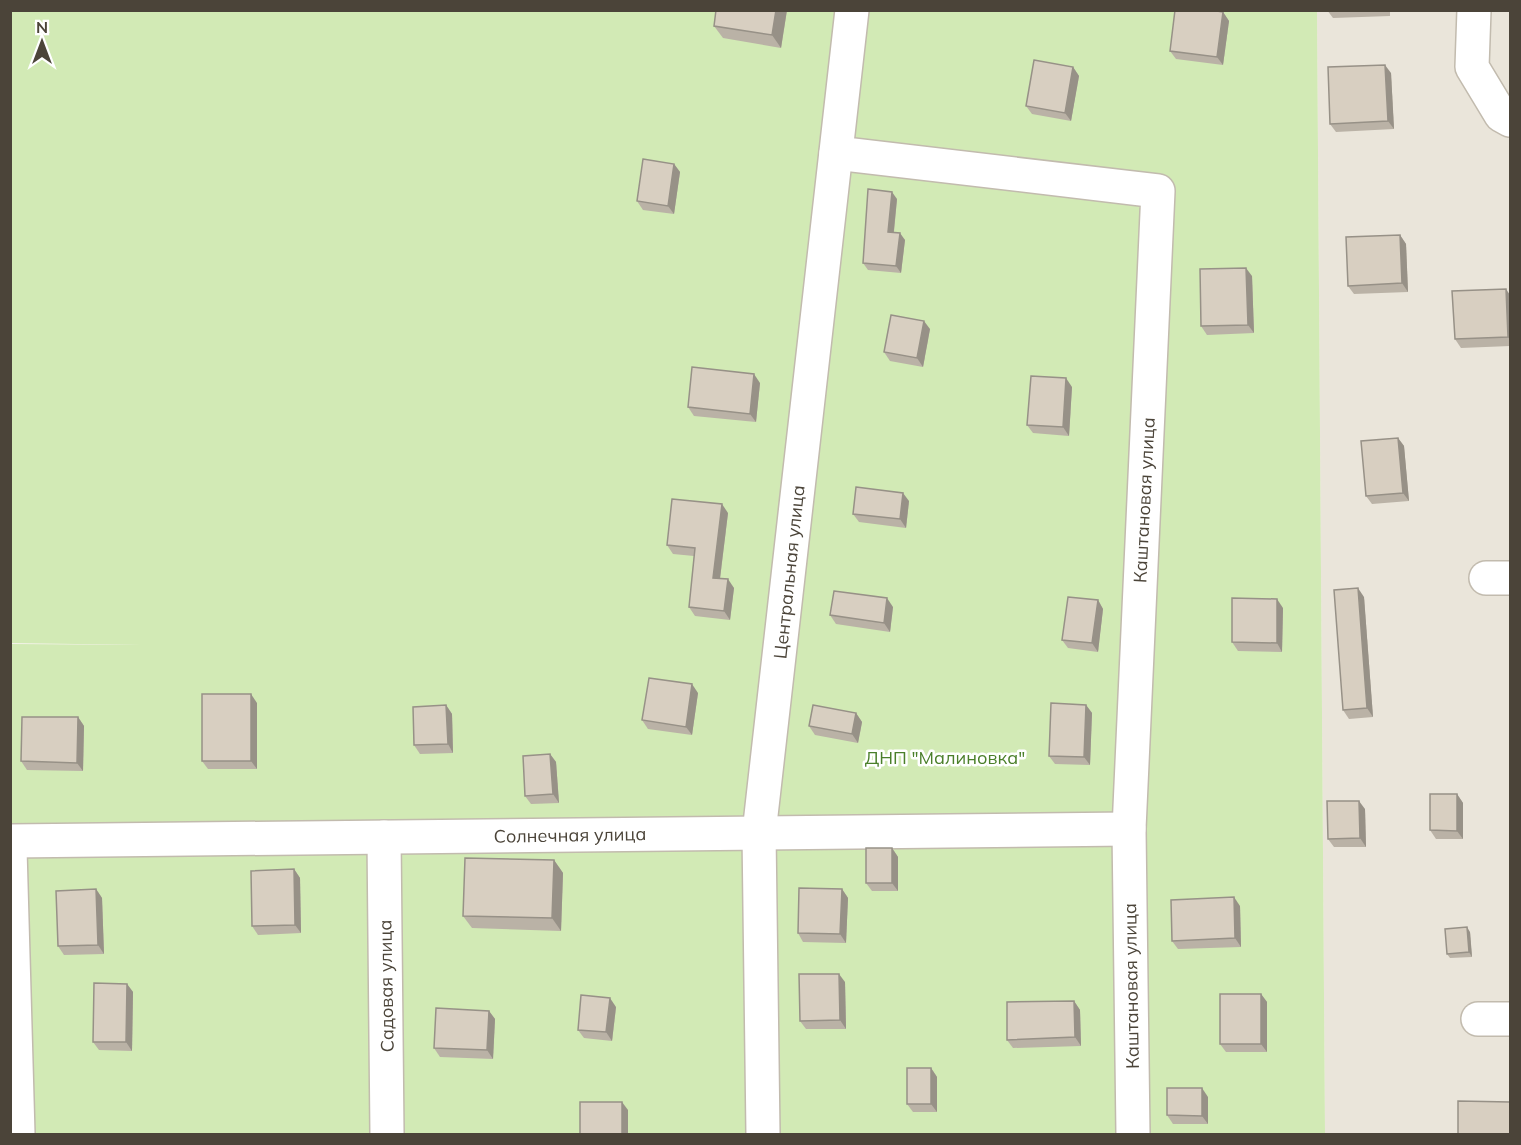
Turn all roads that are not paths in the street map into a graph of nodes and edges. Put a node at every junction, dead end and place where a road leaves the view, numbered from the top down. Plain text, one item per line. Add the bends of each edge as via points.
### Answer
1 (852, 10) edge
2 (1474, 10) edge
3 (1510, 120) edge
4 (836, 153) junction
5 (1129, 829) junction
6 (759, 833) junction
7 (384, 837) junction
8 (10, 842) edge
9 (10, 849) edge
10 (1510, 1019) edge
11 (1478, 1020) dead end
12 (18, 1134) edge
13 (387, 1134) edge
14 (763, 1134) edge
15 (1132, 1134) edge

1 - 4 street, Центральная улица
2 - 3 street via 1472,67 1501,115
4 - 5 street, Каштановая улица via 1158,190
4 - 6 street, Центральная улица
5 - 6 street, Солнечная улица
5 - 15 street, Каштановая улица
6 - 7 street, Солнечная улица
6 - 14 street, Центральная улица
7 - 8 street, Солнечная улица
7 - 13 street, Садовая улица
9 - 12 street
10 - 11 street

